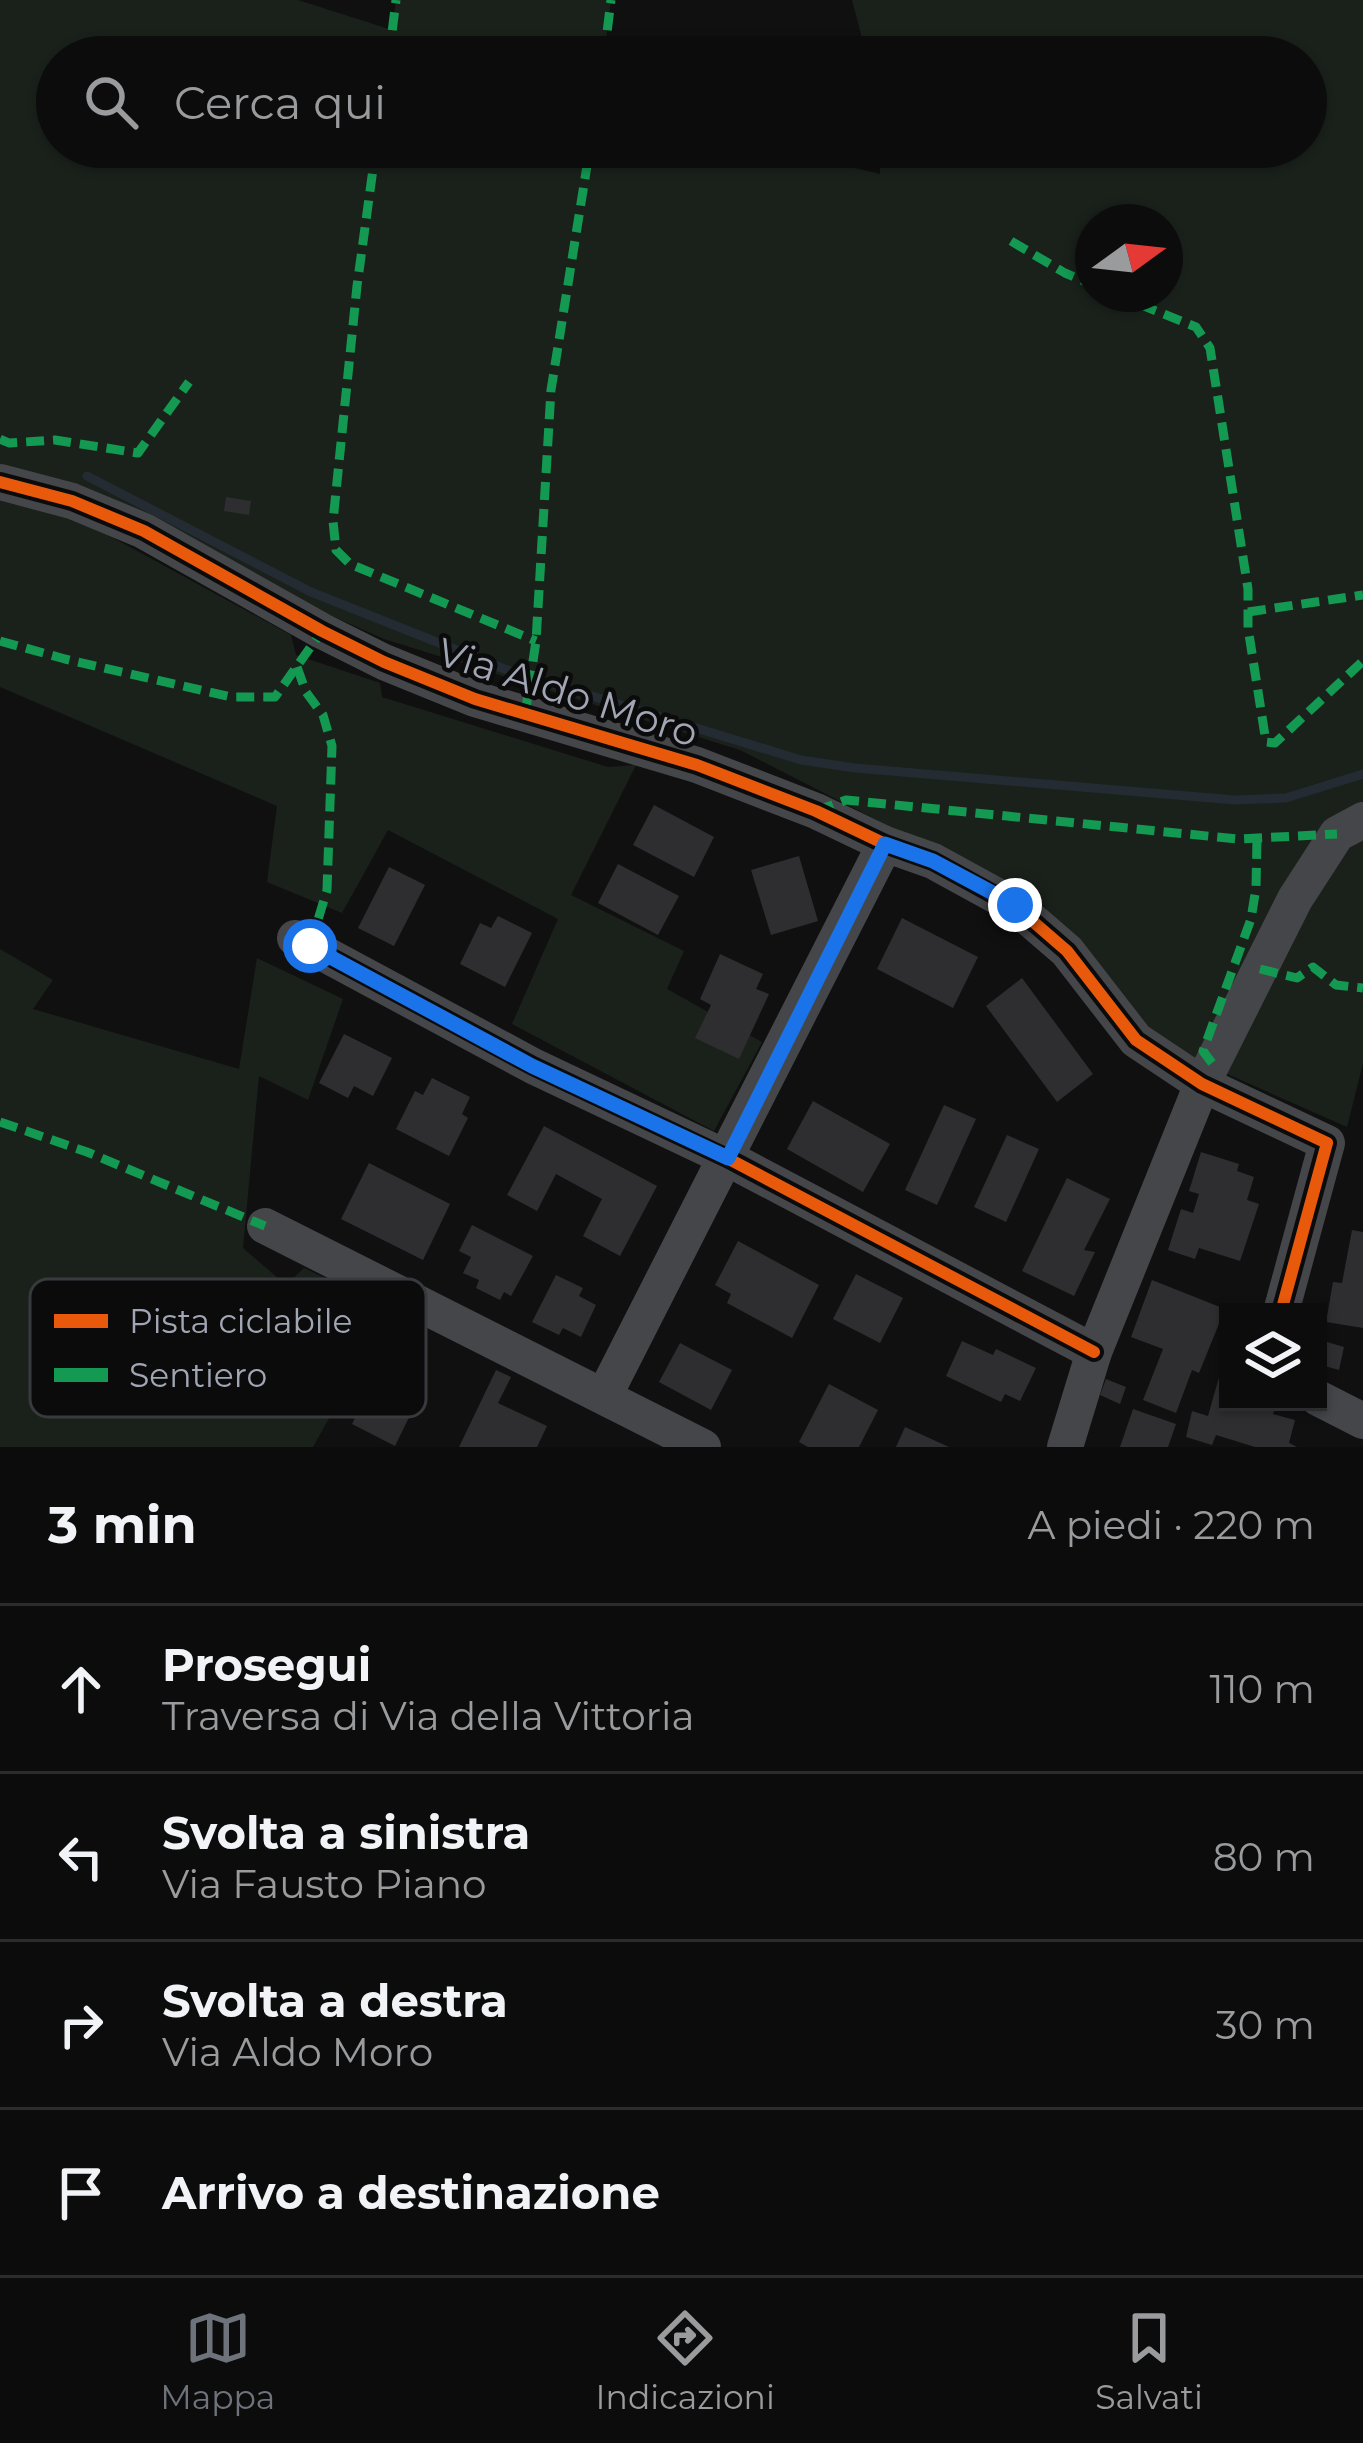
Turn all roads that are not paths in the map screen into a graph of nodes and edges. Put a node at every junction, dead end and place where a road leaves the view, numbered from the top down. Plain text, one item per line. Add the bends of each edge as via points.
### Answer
1 (0, 482) edge
2 (1363, 820) edge
3 (885, 844) junction
4 (295, 938) dead end
5 (1202, 1084) junction
6 (728, 1158) junction
7 (265, 1226) dead end
8 (371, 1279) edge
9 (1283, 1303) edge
10 (426, 1307) edge
11 (1094, 1352) junction
12 (604, 1396) junction
13 (1327, 1403) edge
14 (1363, 1421) edge
15 (703, 1447) edge
16 (1065, 1447) edge

1 - 3 street, Via Aldo Moro via 144,531 384,662 475,699 697,766
2 - 5 street via 1337,834 1295,899
3 - 5 street, Via Aldo Moro via 1015,905 1067,951 1136,1040
3 - 6 street
4 - 6 street via 532,1066
5 - 9 street, Via Aldo Moro via 1327,1143
5 - 11 street
6 - 11 street
6 - 12 street
7 - 8 street
10 - 12 street
11 - 16 street
12 - 15 street
13 - 14 street

